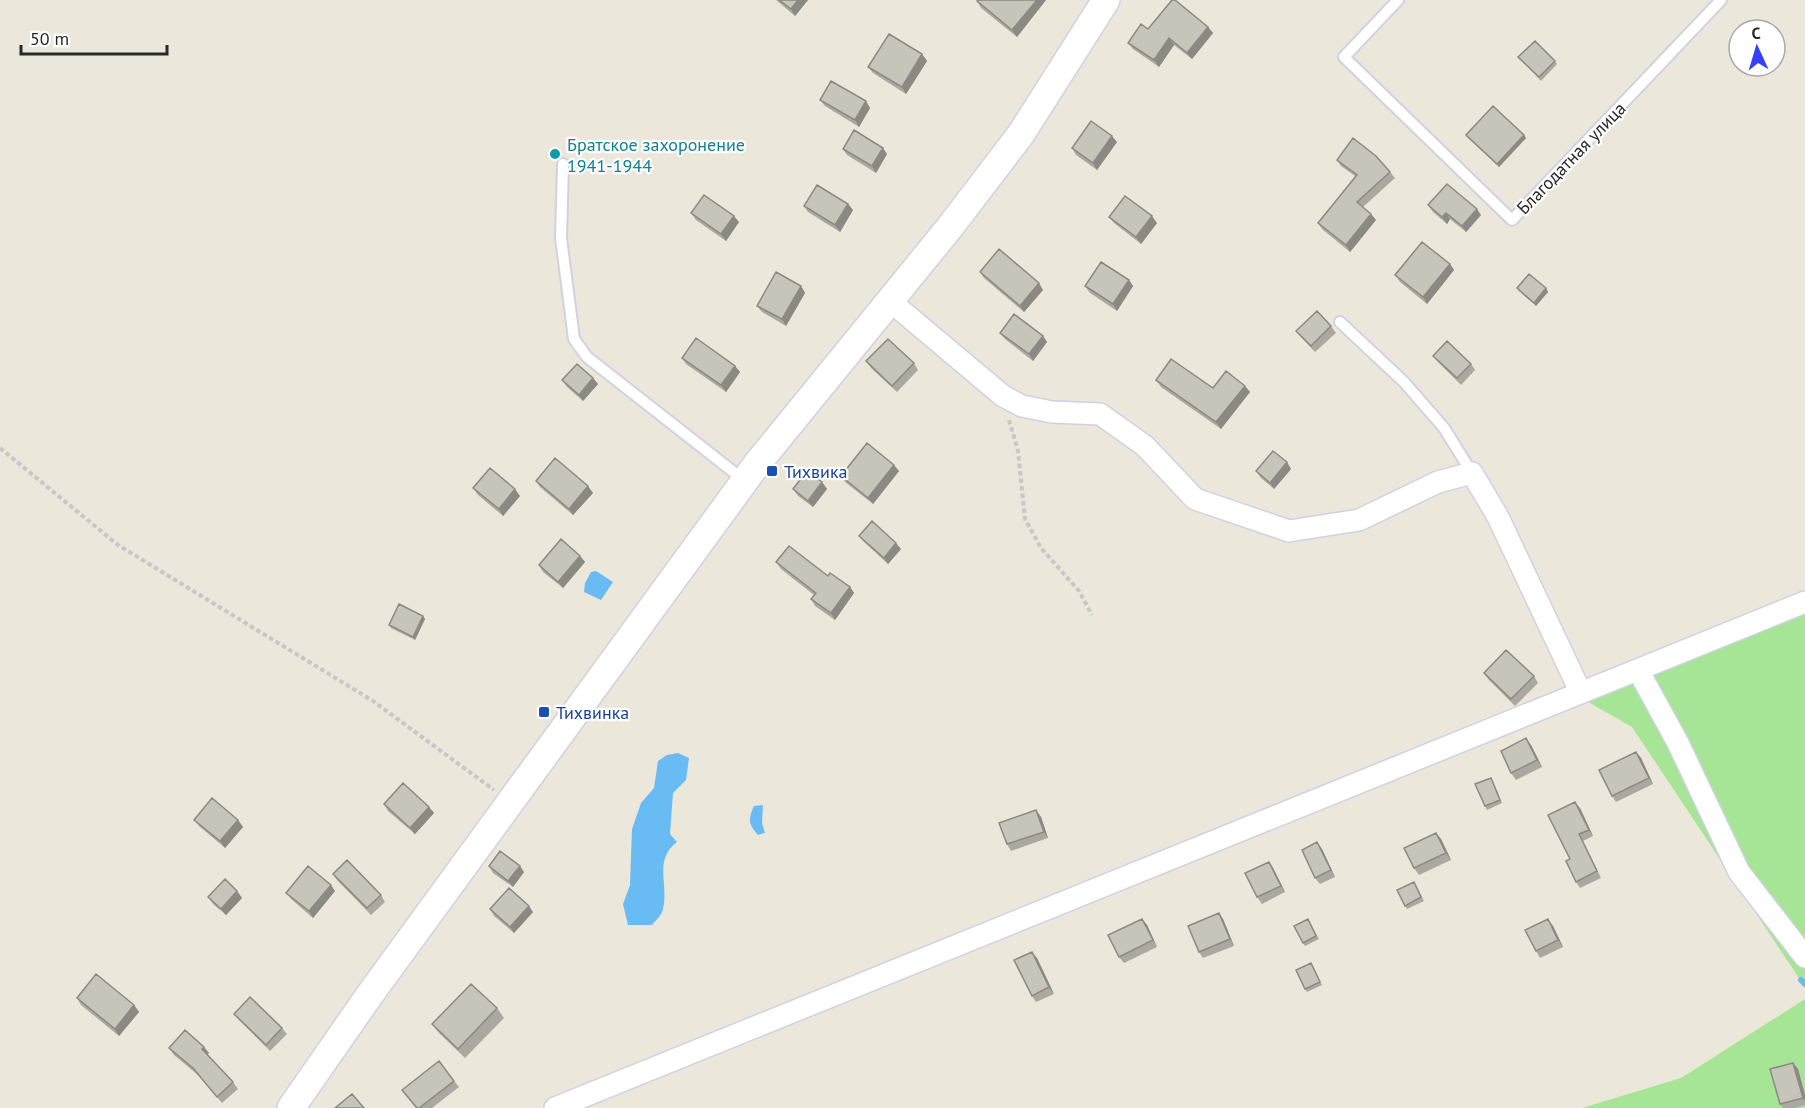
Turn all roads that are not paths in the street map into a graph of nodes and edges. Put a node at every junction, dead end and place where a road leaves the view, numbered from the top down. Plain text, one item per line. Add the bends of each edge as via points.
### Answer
1 (1106, 0) edge
2 (1398, 0) edge
3 (1721, 0) edge
4 (563, 164) dead end
5 (890, 301) junction
6 (1340, 322) dead end
7 (1472, 473) junction
8 (745, 481) junction
9 (1805, 602) edge
10 (1638, 670) junction
11 (1581, 693) junction
12 (1805, 957) edge
13 (291, 1108) edge
14 (555, 1108) edge

1 - 5 street via 1021,134
2 - 3 lane, Благодатная улица via 1344,57 1512,220
4 - 8 lane via 561,238 574,339 587,357
5 - 7 street via 1003,396 1022,406 1052,412 1100,414 1145,446 1195,499 1289,531 1359,520 1438,482
5 - 8 street
6 - 7 lane via 1404,382 1444,428
7 - 11 street via 1498,517
8 - 13 street
9 - 10 street
10 - 11 street
10 - 12 street via 1678,743 1739,872
11 - 14 street

